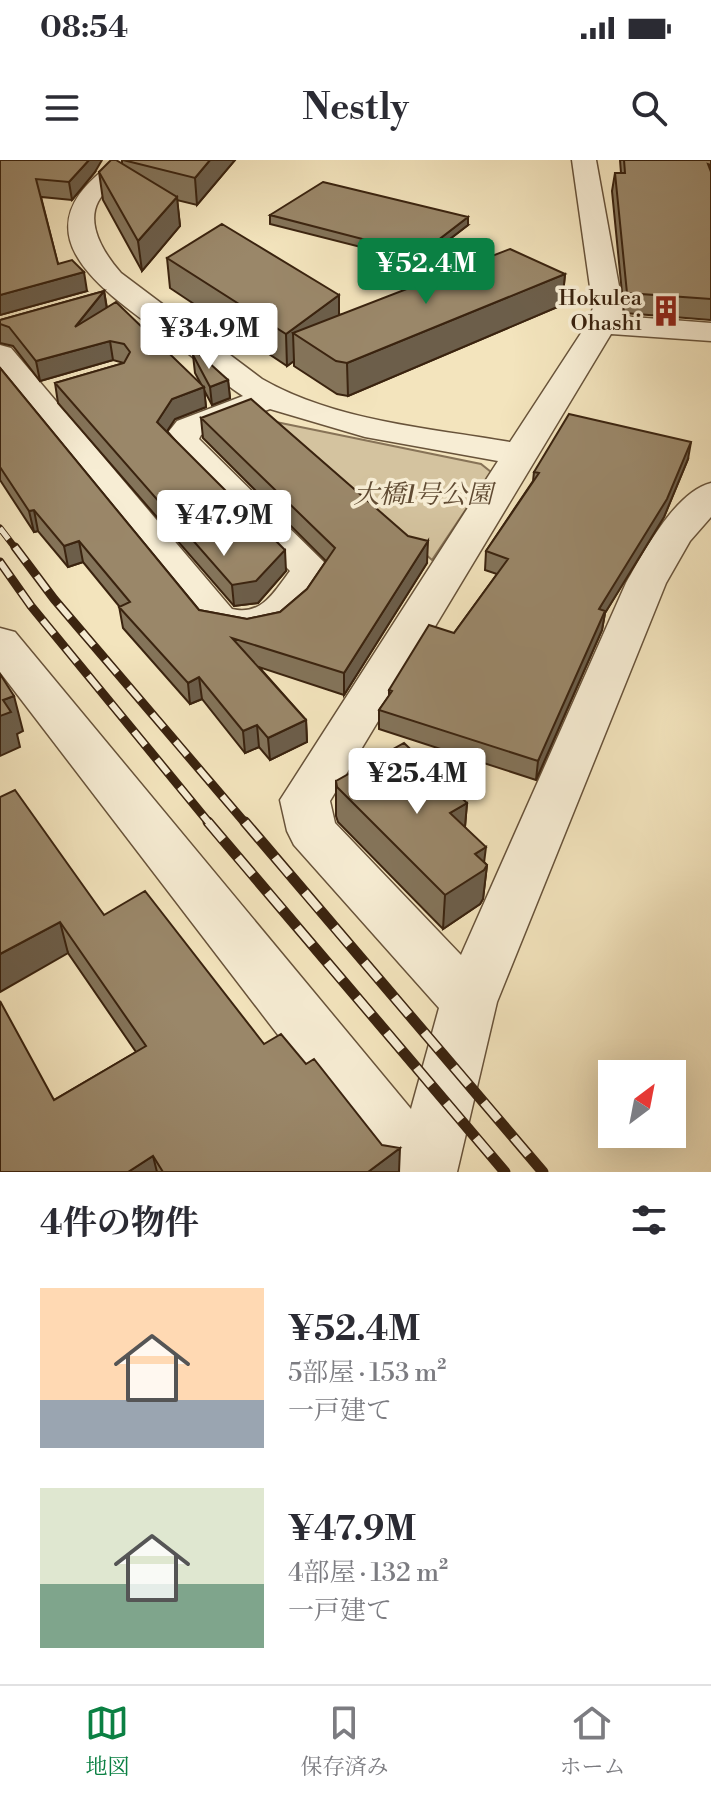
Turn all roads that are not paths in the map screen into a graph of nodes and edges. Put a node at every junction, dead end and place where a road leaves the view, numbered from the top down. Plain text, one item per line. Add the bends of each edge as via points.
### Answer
1 (133, 160) edge
2 (584, 160) edge
3 (602, 324) junction
4 (711, 332) edge
5 (0, 355) edge
6 (270, 397) junction
7 (523, 455) junction
8 (711, 494) edge
9 (0, 642) edge
10 (469, 1002) junction
11 (424, 1172) edge

1 - 6 street via 94,189 79,226 111,297
2 - 3 street via 608,308
3 - 4 street
3 - 7 street
5 - 6 street via 45,393 217,619 244,629 271,621 312,570 180,440 189,428
6 - 7 street via 353,424
7 - 10 street via 305,800 312,831
8 - 10 street via 673,536 646,583
9 - 11 street
10 - 11 street

